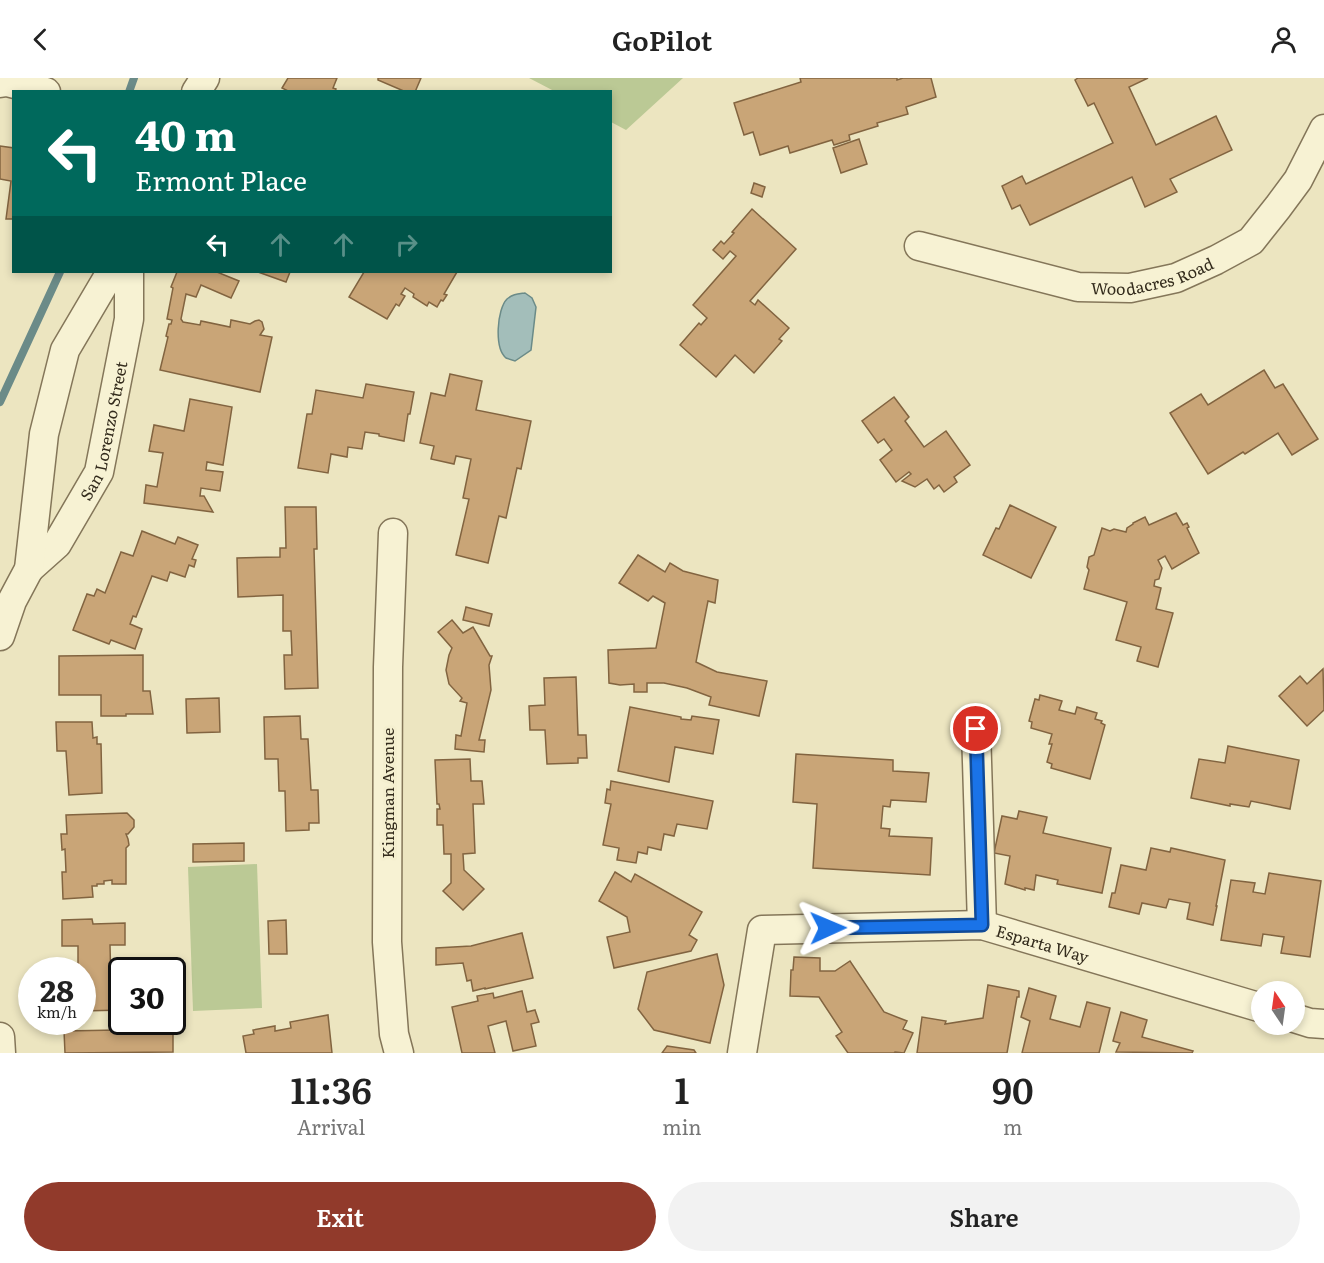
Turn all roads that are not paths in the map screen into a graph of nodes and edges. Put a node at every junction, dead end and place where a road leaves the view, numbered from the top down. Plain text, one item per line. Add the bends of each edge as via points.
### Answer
1 (0, 83) edge
2 (38, 90) edge
3 (1324, 129) edge
4 (919, 246) dead end
5 (110, 273) edge
6 (129, 273) edge
7 (393, 532) dead end
8 (29, 568) junction
9 (0, 636) edge
10 (976, 729) dead end
11 (982, 925) junction
12 (1251, 1005) edge
13 (1305, 1021) edge
14 (1324, 1024) edge
15 (0, 1037) edge
16 (1, 1053) edge
17 (399, 1053) edge
18 (741, 1053) edge

1 - 2 street
3 - 4 street, Woodacres Road via 1298,180 1251,241 1176,278 1130,288 1078,287
5 - 8 street, San Lorenzo Street via 65,350 44,434
6 - 8 street, San Lorenzo Street via 129,319 99,472 57,544
7 - 17 street, Kingman Avenue via 388,667 387,942
8 - 9 street, San Lorenzo Street
10 - 11 street
11 - 12 street, Esparta Way
11 - 18 street, Esparta Way via 762,930
13 - 14 street
15 - 16 street

